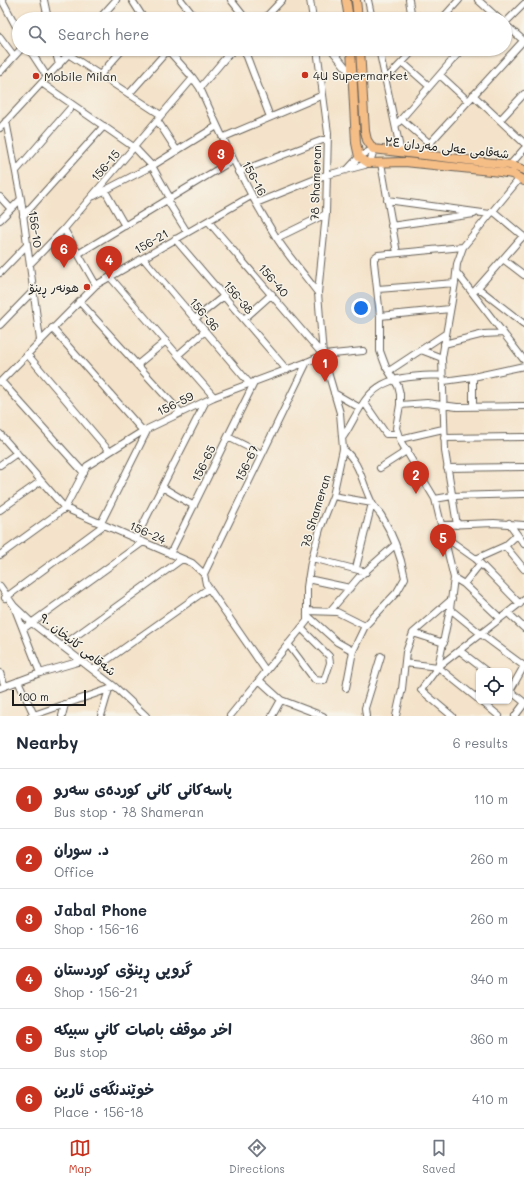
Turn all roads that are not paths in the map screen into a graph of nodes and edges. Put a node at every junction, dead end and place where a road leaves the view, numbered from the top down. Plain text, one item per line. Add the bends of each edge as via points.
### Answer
1 (116, 0) edge
2 (132, 0) edge
3 (181, 0) edge
4 (231, 0) edge
5 (282, 0) edge
6 (310, 0) edge
7 (346, 0) edge
8 (356, 0) edge
9 (368, 0) edge
10 (409, 0) edge
11 (459, 0) edge
12 (478, 0) edge
13 (4, 1) edge
14 (46, 1) edge
15 (524, 4) edge
16 (0, 10) edge
17 (47, 12) edge
18 (105, 12) edge
19 (140, 12) edge
20 (190, 12) edge
21 (240, 12) edge
22 (271, 12) edge
23 (311, 12) edge
24 (347, 12) edge
25 (357, 12) edge
26 (371, 12) edge
27 (411, 12) edge
28 (448, 12) edge
29 (491, 12) edge
30 (512, 17) edge
31 (12, 18) edge
32 (512, 30) edge
33 (0, 37) edge
34 (524, 41) edge
35 (12, 53) edge
36 (512, 54) edge
37 (14, 56) edge
38 (33, 56) edge
39 (57, 56) edge
40 (66, 56) edge
41 (71, 56) edge
42 (117, 56) edge
43 (163, 56) edge
44 (173, 56) edge
45 (227, 56) edge
46 (247, 56) edge
47 (318, 56) edge
48 (337, 56) edge
49 (351, 56) edge
50 (360, 56) edge
51 (381, 56) edge
52 (410, 56) edge
53 (456, 56) edge
54 (510, 56) edge
55 (403, 63) junction
56 (59, 64) junction
57 (0, 71) edge
58 (352, 74) junction
59 (440, 75) junction
60 (99, 76) junction
61 (48, 78) junction
62 (193, 78) junction
63 (386, 79) junction
64 (43, 84) junction
65 (429, 86) junction
66 (200, 88) junction
67 (129, 94) junction
68 (524, 94) edge
69 (323, 95) junction
70 (473, 95) junction
71 (468, 101) junction
72 (73, 104) junction
73 (162, 115) junction
74 (270, 117) junction
75 (401, 119) junction
76 (157, 120) junction
77 (500, 120) junction
78 (6, 121) junction
79 (396, 125) junction
80 (104, 126) junction
81 (217, 126) junction
82 (0, 128) edge
83 (224, 137) junction
84 (328, 138) junction
85 (428, 144) junction
86 (524, 144) edge
87 (136, 148) junction
88 (524, 149) edge
89 (373, 150) junction
90 (177, 151) junction
91 (419, 155) junction
92 (404, 156) junction
93 (359, 157) junction
94 (233, 160) junction
95 (368, 163) junction
96 (381, 163) junction
97 (152, 166) junction
98 (510, 166) junction
99 (347, 170) junction
100 (524, 170) edge
101 (16, 171) junction
102 (238, 172) junction
103 (328, 174) junction
104 (522, 180) edge
105 (105, 191) junction
106 (93, 196) junction
107 (251, 196) junction
108 (0, 197) edge
109 (21, 199) junction
110 (168, 199) junction
111 (387, 200) junction
112 (256, 203) junction
113 (11, 209) junction
114 (441, 209) junction
115 (492, 213) junction
116 (326, 214) junction
117 (480, 214) junction
118 (23, 216) junction
119 (441, 219) junction
120 (0, 220) edge
121 (208, 220) junction
122 (125, 226) junction
123 (392, 226) junction
124 (64, 229) junction
125 (187, 232) junction
126 (523, 237) edge
127 (277, 238) junction
128 (175, 239) junction
129 (27, 245) junction
130 (463, 247) junction
131 (397, 252) junction
132 (78, 254) junction
133 (143, 258) junction
134 (503, 259) junction
135 (30, 264) junction
136 (0, 273) edge
137 (457, 273) junction
138 (524, 275) edge
139 (110, 277) junction
140 (455, 284) junction
141 (96, 285) junction
142 (378, 289) junction
143 (34, 290) junction
144 (476, 290) junction
145 (318, 293) junction
146 (272, 294) junction
147 (224, 296) junction
148 (79, 301) junction
149 (450, 308) junction
150 (380, 316) junction
151 (195, 319) junction
152 (244, 320) junction
153 (524, 324) edge
154 (0, 325) edge
155 (52, 328) junction
156 (205, 331) junction
157 (503, 333) junction
158 (445, 334) junction
159 (40, 340) junction
160 (166, 341) junction
161 (444, 344) junction
162 (421, 350) junction
163 (363, 351) dead end
164 (27, 354) junction
165 (323, 354) junction
166 (178, 355) junction
167 (442, 358) junction
168 (524, 360) edge
169 (307, 362) junction
170 (137, 365) junction
171 (524, 366) edge
172 (287, 370) junction
173 (389, 371) junction
174 (442, 375) junction
175 (473, 377) junction
176 (394, 379) junction
177 (0, 381) edge
178 (253, 382) junction
179 (444, 382) junction
180 (334, 392) junction
181 (214, 397) junction
182 (206, 401) junction
183 (364, 402) junction
184 (400, 405) junction
185 (444, 406) junction
186 (524, 406) edge
187 (473, 407) junction
188 (360, 408) junction
189 (181, 413) junction
190 (443, 429) junction
191 (145, 430) junction
192 (0, 434) edge
193 (228, 437) junction
194 (343, 437) junction
195 (398, 437) junction
196 (524, 437) edge
197 (444, 438) junction
198 (343, 449) junction
199 (408, 450) junction
200 (109, 451) junction
201 (17, 453) junction
202 (262, 454) junction
203 (0, 465) edge
204 (524, 467) edge
205 (380, 468) dead end
206 (447, 468) junction
207 (84, 473) junction
208 (41, 481) junction
209 (162, 488) junction
210 (524, 494) edge
211 (333, 496) junction
212 (452, 496) junction
213 (435, 499) junction
214 (372, 504) junction
215 (194, 506) junction
216 (65, 508) junction
217 (0, 510) edge
218 (102, 524) junction
219 (509, 524) junction
220 (443, 525) junction
221 (457, 525) junction
222 (524, 525) edge
223 (517, 535) junction
224 (445, 537) junction
225 (136, 538) junction
226 (143, 542) junction
227 (524, 544) edge
228 (395, 545) junction
229 (504, 546) junction
230 (170, 554) junction
231 (0, 555) edge
232 (312, 558) junction
233 (182, 559) junction
234 (476, 559) junction
235 (480, 564) junction
236 (356, 568) junction
237 (524, 568) edge
238 (366, 572) junction
239 (204, 574) junction
240 (454, 578) junction
241 (308, 579) junction
242 (464, 584) junction
243 (0, 586) edge
244 (209, 588) junction
245 (350, 588) junction
246 (5, 597) edge
247 (452, 599) junction
248 (522, 602) edge
249 (14, 606) junction
250 (450, 608) junction
251 (330, 611) junction
252 (307, 613) junction
253 (509, 614) junction
254 (500, 618) junction
255 (32, 623) junction
256 (365, 626) junction
257 (301, 628) junction
258 (524, 628) edge
259 (23, 629) junction
260 (413, 633) junction
261 (481, 634) junction
262 (444, 642) junction
263 (288, 644) junction
264 (62, 646) junction
265 (353, 651) junction
266 (460, 651) junction
267 (381, 656) dead end
268 (81, 661) junction
269 (405, 663) junction
270 (524, 666) edge
271 (438, 667) junction
272 (482, 668) edge
273 (93, 670) junction
274 (266, 671) junction
275 (40, 672) junction
276 (0, 673) edge
277 (259, 680) junction
278 (18, 681) junction
279 (512, 685) edge
280 (3, 687) edge
281 (112, 688) junction
282 (346, 688) dead end
283 (512, 693) edge
284 (476, 697) edge
285 (281, 700) junction
286 (524, 703) edge
287 (66, 704) junction
288 (485, 704) edge
289 (444, 713) edge
290 (142, 715) edge
291 (33, 716) edge
292 (62, 716) edge
293 (101, 716) edge
294 (230, 716) edge
295 (272, 716) edge
296 (323, 716) edge
297 (366, 716) edge
298 (396, 716) edge
299 (452, 716) edge
300 (499, 716) edge
301 (515, 716) edge

1 - 18 street
2 - 19 street
3 - 20 street
4 - 21 street
5 - 22 street
6 - 23 street
7 - 24 main road
8 - 25 main road
9 - 26 street
10 - 27 street
11 - 28 street
12 - 29 street
13 - 16 street
13 - 31 street
14 - 17 street
15 - 30 street
32 - 34 street
33 - 35 street
34 - 36 street
37 - 57 street
38 - 61 street
39 - 56 street
40 - 56 street
41 - 60 street
42 - 60 street
43 - 67 street
44 - 62 street, 156-16
45 - 66 street
46 - 74 street
47 - 69 street, 78 Shameran
48 - 58 street
49 - 58 main road
50 - 89 main road, شەقامی عەلی مەردان ٣٤ via 365,132
51 - 63 street
52 - 55 street
53 - 59 street
54 - 70 street
55 - 63 street
55 - 65 street
56 - 61 street
58 - 93 main road
59 - 65 street
59 - 71 street
60 - 67 street
61 - 64 street
62 - 66 street, 156-16
62 - 73 street, 156-15
63 - 79 street
64 - 72 street
64 - 78 street
65 - 75 street
66 - 81 street, 156-16
67 - 73 street
68 - 77 street
69 - 74 street
69 - 84 street, 78 Shameran
70 - 71 street
70 - 77 street
71 - 85 street
72 - 80 street
72 - 101 street
73 - 76 street, 156-15
74 - 83 street
75 - 79 street
75 - 85 street
76 - 87 street, 156-15
76 - 90 street
77 - 86 street
78 - 82 street
78 - 101 street, 156-10
79 - 92 street
80 - 87 street
80 - 118 street
81 - 83 street, 156-16
81 - 90 street
83 - 94 street, 156-16
84 - 102 street
84 - 103 street, 78 Shameran
85 - 91 street
87 - 97 street
87 - 106 street, 156-15
88 - 98 street
89 - 92 main road, شەقامی عەلی مەردان ٣٤
89 - 93 street
89 - 95 street
90 - 97 street
91 - 92 main road, شەقامی عەلی مەردان ٣٤
91 - 98 main road, شەقامی عەلی مەردان ٣٤
92 - 96 main road, شەقامی عەلی مەردان ٣٤
92 - 104 main road, شەقامی عەلی مەردان ٣٤ via 500,172
93 - 95 main road
93 - 99 street
94 - 102 street, 156-16
94 - 110 street
95 - 96 main road, شەقامی عەلی مەردان ٣٤
95 - 99 street
96 - 111 street
97 - 105 street
97 - 110 street
98 - 100 main road, شەقامی عەلی مەردان ٣٤
99 - 103 street
101 - 109 street, 156-10
102 - 107 street, 156-16
103 - 112 street
103 - 116 street, 78 Shameran
104 - 115 street
105 - 106 street
105 - 122 street
106 - 124 street, 156-15
107 - 112 street, 156-16
107 - 121 street, 156-21
108 - 113 street
109 - 113 street
109 - 118 street, 156-10
110 - 122 street
110 - 125 street
111 - 114 street
111 - 123 street
112 - 127 street, 156-16
113 - 120 street
114 - 117 street
114 - 119 street
115 - 117 street
115 - 126 street
115 - 130 street
116 - 127 street
116 - 145 street, 78 Shameran
117 - 119 street
118 - 129 street, 156-10
119 - 123 street
121 - 125 street, 156-21
121 - 146 street, 156-40
122 - 132 street
123 - 131 street
124 - 132 street
124 - 135 street, 156-15
125 - 128 street, 156-21
126 - 134 street
127 - 145 street, 156-16
128 - 133 street, 156-21
128 - 147 street, 156-38
129 - 135 street, 156-10
129 - 136 street
130 - 131 street
130 - 137 street via 458,257
131 - 142 street via 374,258
132 - 141 street
133 - 139 street, 156-21
133 - 151 street, 156-36
134 - 138 street
134 - 144 street
135 - 143 street, 156-10
137 - 140 street
137 - 144 street
139 - 141 street, 156-21
139 - 160 street
140 - 142 street
140 - 149 street
141 - 148 street, 156-21
142 - 150 street
143 - 154 street
143 - 159 street, 156-10
144 - 153 street
144 - 157 street
145 - 165 street, 78 Shameran
146 - 152 street
146 - 165 street, 156-40
147 - 151 street
147 - 152 street, 156-38
148 - 155 street, 156-21
148 - 170 street
149 - 150 street
149 - 158 street
150 - 173 street via 380,351
151 - 156 street, 156-36
152 - 172 street, 156-38
155 - 159 street, 156-21
155 - 191 street
156 - 166 street
156 - 178 street, 156-36
157 - 161 street via 484,334
157 - 168 street
158 - 161 street
158 - 162 street
159 - 164 street, 156-21
160 - 166 street
160 - 170 street
161 - 167 street
162 - 167 street
162 - 173 street
163 - 165 street
164 - 177 street, 156-21
164 - 200 street
165 - 169 street, 156-59
165 - 180 street, 78 Shameran
166 - 181 street
167 - 174 street
169 - 172 street, 156-59
169 - 202 street, 156-67
170 - 189 street
171 - 175 street
172 - 178 street, 156-59
173 - 176 street
174 - 176 street
174 - 179 street
175 - 179 street
175 - 187 street
176 - 183 street via 373,391
176 - 184 street via 398,386
177 - 207 street
178 - 181 street, 156-59
178 - 193 street, 156-65
179 - 185 street
180 - 188 street
180 - 194 street, 78 Shameran
181 - 182 street, 156-59
182 - 189 street, 156-59
182 - 209 street
183 - 188 street
183 - 195 street via 386,434
184 - 185 street via 427,403
184 - 195 street via 396,428
185 - 187 street
185 - 190 street
186 - 187 street
188 - 194 street
189 - 191 street, 156-59
190 - 195 street
190 - 197 street
191 - 200 street, 156-59
191 - 218 street
192 - 201 street, 156-24
193 - 202 street
193 - 215 street, 156-65
194 - 198 street, 78 Shameran
195 - 199 street
196 - 197 street
197 - 206 street
198 - 211 street, 78 Shameran
198 - 214 street via 351,456 359,470
199 - 205 street
199 - 213 street
200 - 207 street, 156-59 via 87,466
201 - 203 street
201 - 208 street, 156-24
202 - 239 street, 156-67
204 - 206 street
206 - 212 street
207 - 216 street, 156-59
208 - 216 street, 156-24
208 - 217 street
209 - 215 street
209 - 225 street
210 - 212 street
211 - 214 street
211 - 232 street, 78 Shameran
212 - 213 street
212 - 221 street
213 - 220 street
214 - 228 street
214 - 236 street
215 - 230 street, 156-65
216 - 218 street, 156-24
216 - 231 street
218 - 225 street, 156-24
218 - 246 street
219 - 221 street
219 - 222 street
219 - 223 street
220 - 221 street
220 - 224 street
223 - 227 street
223 - 229 street
224 - 234 street
224 - 240 street
225 - 226 street, 156-24
226 - 230 street, 156-24
226 - 255 street
228 - 238 street
228 - 256 street via 405,578 397,592
229 - 234 street
229 - 237 street
230 - 233 street, 156-24
232 - 236 street
232 - 241 street, 78 Shameran
233 - 239 street, 156-24 via 192,563
233 - 264 street
234 - 235 street
235 - 242 street
235 - 248 street
236 - 238 street
238 - 245 street
239 - 244 street
240 - 242 street
240 - 247 street
241 - 245 street
241 - 252 street, 78 Shameran
242 - 254 street
243 - 246 street, شەقامی کانیخان ٩٠
244 - 273 street
244 - 274 street
245 - 251 street
246 - 249 street, شەقامی کانیخان ٩٠
247 - 250 street
247 - 260 street
248 - 253 street
249 - 255 street, شەقامی کانیخان ٩٠
249 - 259 street
250 - 261 street
250 - 262 street
251 - 252 street
251 - 256 street
252 - 257 street, 78 Shameran via 307,621
252 - 265 street via 337,642
253 - 254 street
253 - 258 street
254 - 261 street
255 - 259 street
255 - 264 street, شەقامی کانیخان ٩٠
256 - 265 street
257 - 263 street, 78 Shameran
257 - 263 street via 329,656 330,663 324,681 315,680
259 - 275 street
260 - 262 street
260 - 269 street
261 - 266 street
261 - 270 street
262 - 271 street
263 - 274 street, 78 Shameran
264 - 268 street, شەقامی کانیخان ٩٠
265 - 282 street
266 - 271 street
266 - 272 street
267 - 297 street via 365,708
268 - 273 street, شەقامی کانیخان ٩٠
268 - 275 street
269 - 271 street
269 - 298 street
270 - 279 street
271 - 284 street
271 - 289 street via 422,690
273 - 281 street, شەقامی کانیخان ٩٠
274 - 277 street, 78 Shameran
275 - 278 street
276 - 280 street
277 - 285 street
277 - 294 street, 78 Shameran
278 - 280 street
278 - 291 street
281 - 287 street
281 - 290 street, شەقامی کانیخان ٩٠
281 - 293 street
283 - 286 street
285 - 295 street
285 - 296 street
286 - 301 street
287 - 291 street
287 - 292 street
288 - 300 street
289 - 299 street

